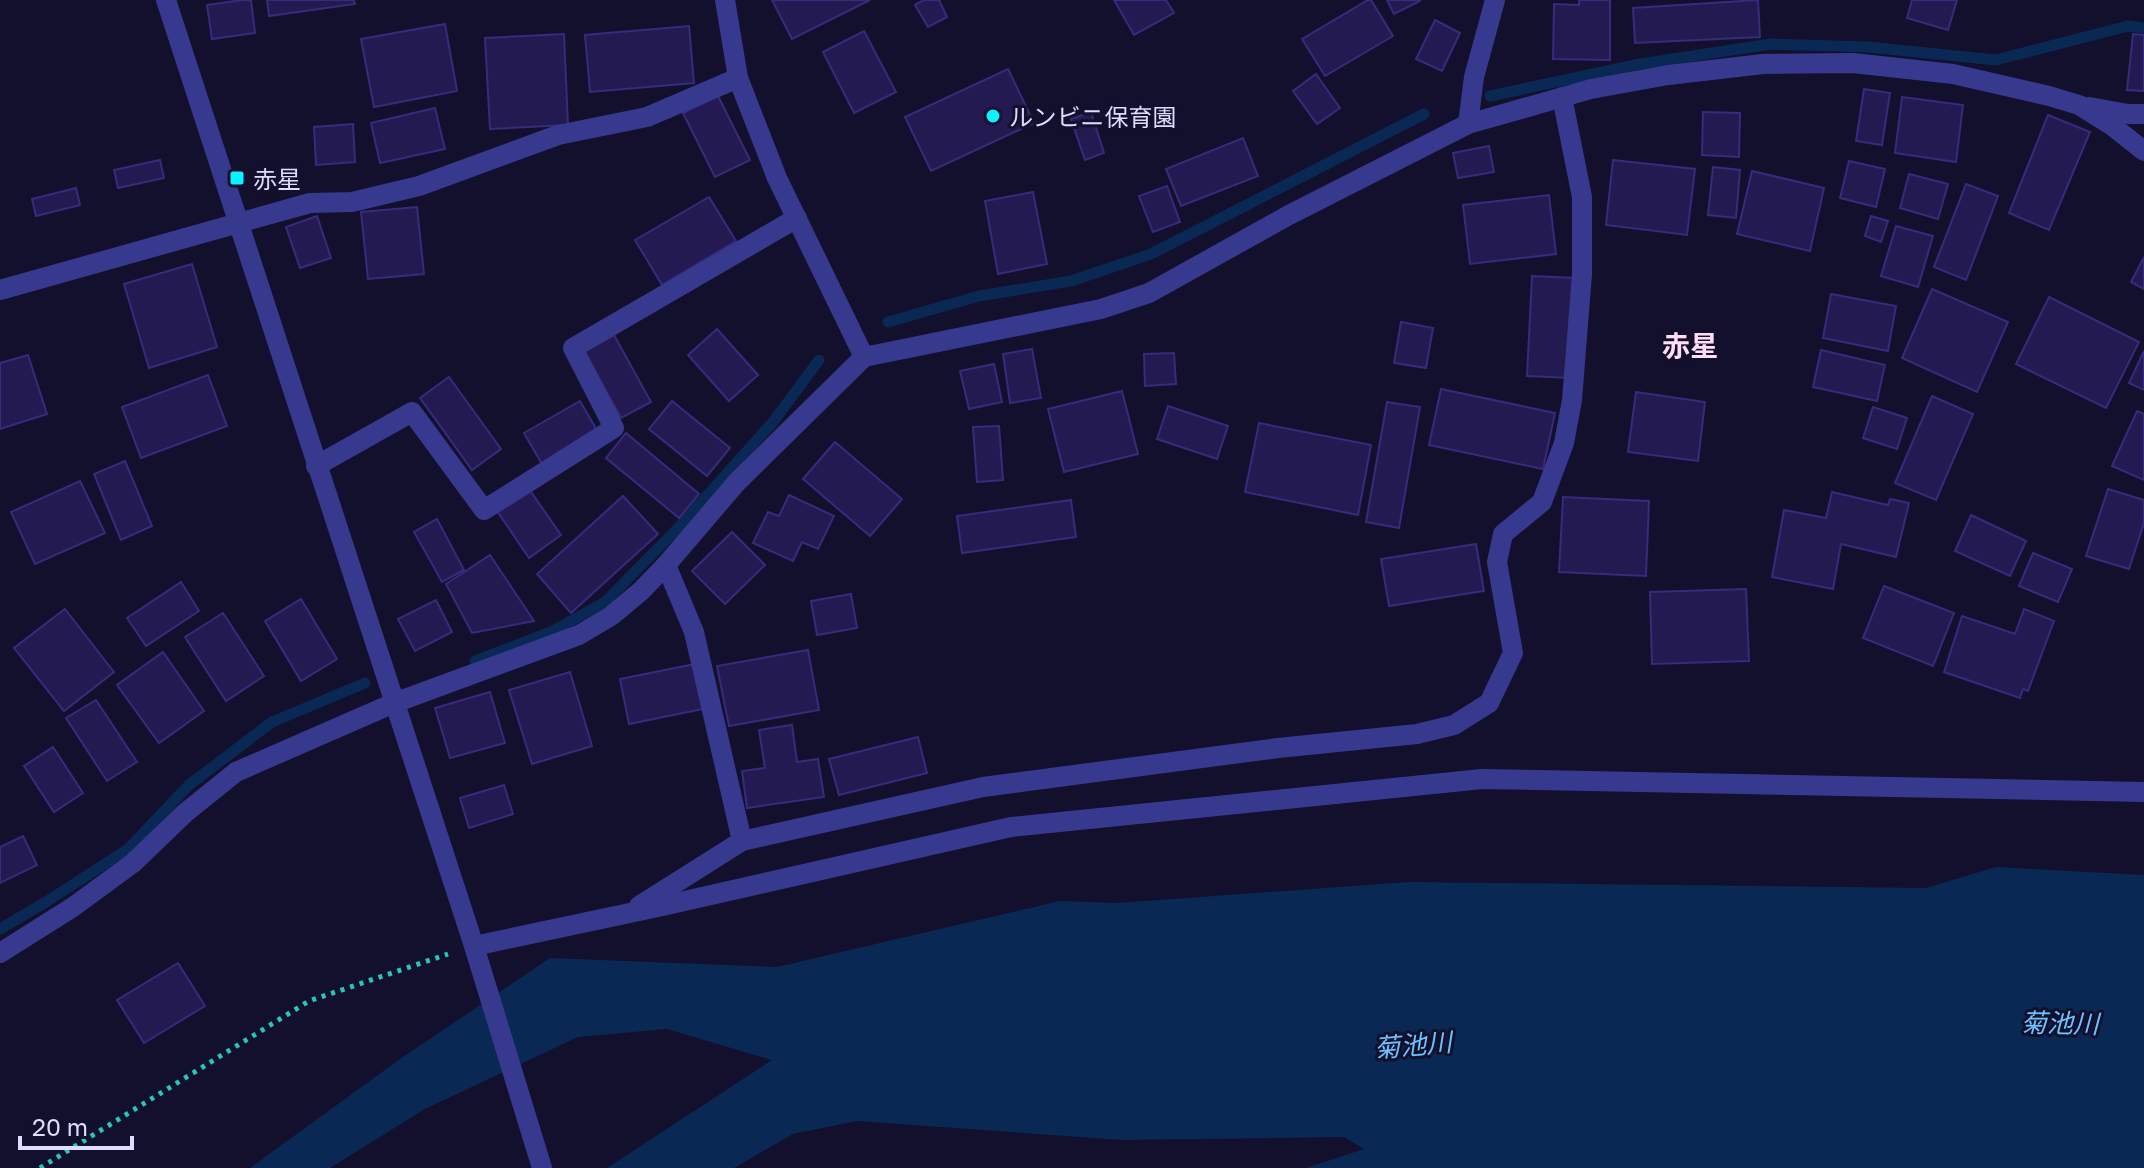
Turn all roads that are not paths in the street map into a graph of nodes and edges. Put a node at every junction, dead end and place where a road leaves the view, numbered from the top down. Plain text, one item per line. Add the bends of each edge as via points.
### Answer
1 (166, 0) edge
2 (725, 0) edge
3 (1495, 0) edge
4 (738, 78) junction
5 (1562, 97) junction
6 (2079, 105) junction
7 (2144, 114) edge
8 (1468, 124) junction
9 (2144, 151) edge
10 (797, 218) junction
11 (238, 222) junction
12 (0, 290) edge
13 (864, 357) junction
14 (316, 466) junction
15 (666, 565) junction
16 (394, 703) junction
17 (2144, 792) edge
18 (742, 841) junction
19 (625, 914) junction
20 (474, 946) junction
21 (0, 953) edge
22 (542, 1168) edge

1 - 11 street
2 - 4 street
3 - 8 street via 1474,77
4 - 10 street
4 - 11 street via 647,117 558,135 419,186 352,202 310,203
5 - 6 street via 1732,67 1853,63 1953,74
5 - 8 street
5 - 18 street via 1582,197 1572,400 1564,443 1542,502 1503,534 1497,562 1513,653 1489,703 1454,725 1417,734 983,787
6 - 7 street
6 - 9 street
8 - 13 street via 1149,293 1101,309
10 - 13 street
10 - 14 street via 573,348 614,428 484,510 412,412
11 - 12 street
11 - 14 street
13 - 15 street via 737,482
14 - 16 street
15 - 16 street via 611,616 579,635
15 - 18 street via 694,632
16 - 20 street
16 - 21 street via 236,772 133,863
17 - 19 street via 1482,779 1011,827
18 - 19 street
19 - 20 street
20 - 22 street

